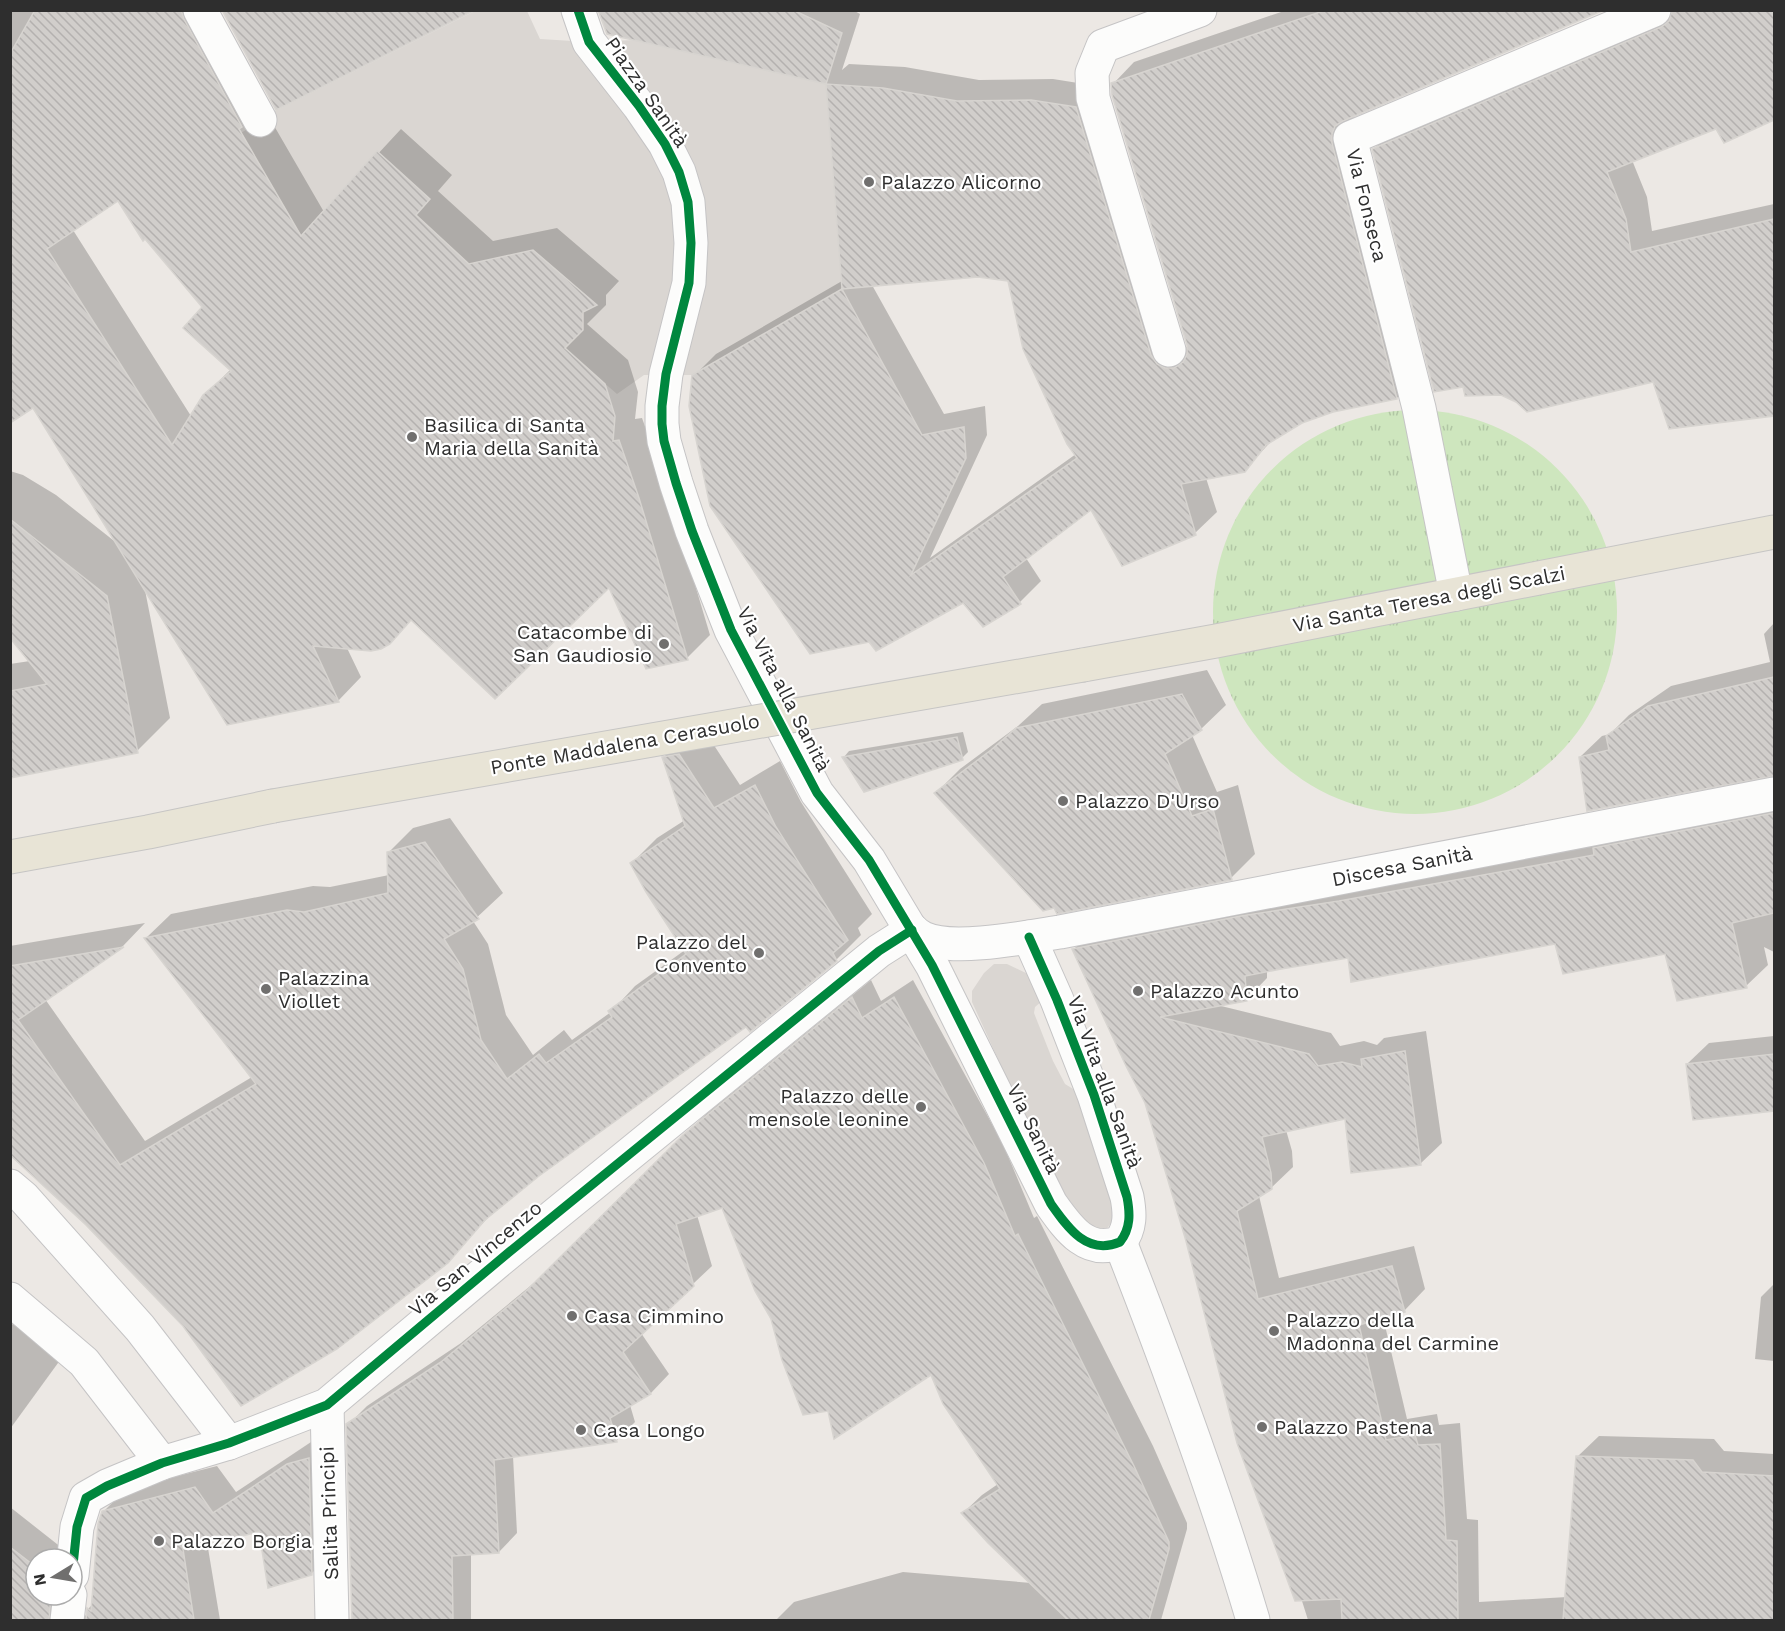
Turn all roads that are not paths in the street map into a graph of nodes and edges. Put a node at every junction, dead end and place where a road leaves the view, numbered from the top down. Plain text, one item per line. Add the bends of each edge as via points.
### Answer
1 (200, 10) edge
2 (578, 10) edge
3 (1200, 10) edge
4 (1654, 10) edge
5 (260, 120) dead end
6 (1169, 350) dead end
7 (666, 374) joint
8 (1774, 532) edge
9 (1456, 594) junction
10 (1083, 665) joint
11 (1774, 794) edge
12 (10, 857) edge
13 (912, 930) junction
14 (1029, 937) junction
15 (975, 943) junction
16 (946, 991) junction
17 (10, 1186) edge
18 (1120, 1242) junction
19 (10, 1299) edge
20 (327, 1406) junction
21 (229, 1443) junction
22 (162, 1463) junction
23 (75, 1547) edge
24 (332, 1620) edge
25 (1253, 1620) edge

1 - 5 street
2 - 7 street, Piazza Sanità via 589,42 665,144 688,202 689,284
3 - 6 street via 1103,46 1092,73 1093,98
4 - 9 street, Via Fonseca via 1350,138 1419,408
7 - 13 street, Via Vita alla Sanità via 662,406 664,441 692,531 731,630 817,793 869,860
8 - 9 main road, Via Santa Teresa degli Scalzi
9 - 10 main road, Via Santa Teresa degli Scalzi
10 - 12 main road, Ponte Maddalena Cerasuolo, bridge via 273,806
11 - 14 street, Discesa Sanità
13 - 15 street via 925,939 944,943
13 - 16 street, Via Vita alla Sanità
13 - 20 street, Via San Vincenzo via 837,985
14 - 15 street
14 - 18 street, Via Vita alla Sanità via 1094,1095 1127,1197 1128,1227
15 - 16 street via 947,975
16 - 18 street, Via Sanità via 1052,1204 1076,1236 1089,1244
17 - 21 street via 140,1328
18 - 25 street via 1182,1403
19 - 22 street via 84,1362
20 - 21 street, Via San Vincenzo
20 - 24 street, Salita Principi
21 - 22 street, Via San Vincenzo
22 - 23 street, Via San Vincenzo via 106,1485 86,1498

